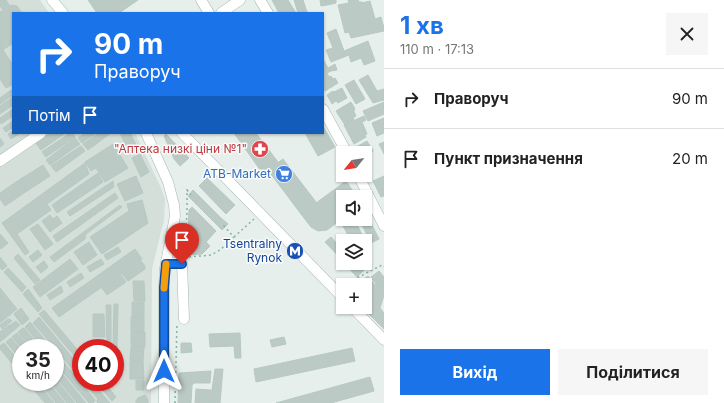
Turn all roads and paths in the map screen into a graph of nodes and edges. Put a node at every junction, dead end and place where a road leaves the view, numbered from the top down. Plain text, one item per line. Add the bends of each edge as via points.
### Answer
1 (52, 0) edge
2 (200, 0) edge
3 (240, 0) edge
4 (260, 0) edge
5 (62, 12) edge
6 (208, 12) edge
7 (222, 12) edge
8 (267, 12) edge
9 (324, 111) edge
10 (40, 134) edge
11 (146, 134) edge
12 (183, 134) edge
13 (343, 146) edge
14 (0, 161) edge
15 (362, 182) edge
16 (187, 189) dead end
17 (191, 194) dead end
18 (260, 213) junction
19 (222, 224) dead end
20 (384, 226) edge
21 (234, 237) junction
22 (186, 257) dead end
23 (166, 264) junction
24 (384, 267) edge
25 (357, 278) edge
26 (336, 291) edge
27 (359, 314) edge
28 (184, 319) dead end
29 (384, 340) edge
30 (164, 403) edge

1 - 5 street
2 - 6 street
3 - 7 street
4 - 8 street
9 - 13 street
10 - 14 street
11 - 23 street via 168,182 174,205 175,216
12 - 18 street
15 - 20 street
16 - 17 path
18 - 21 path
18 - 26 street
19 - 21 path
21 - 22 path via 211,255
23 - 28 street via 182,264
23 - 30 street
24 - 25 path via 382,265
27 - 29 street

